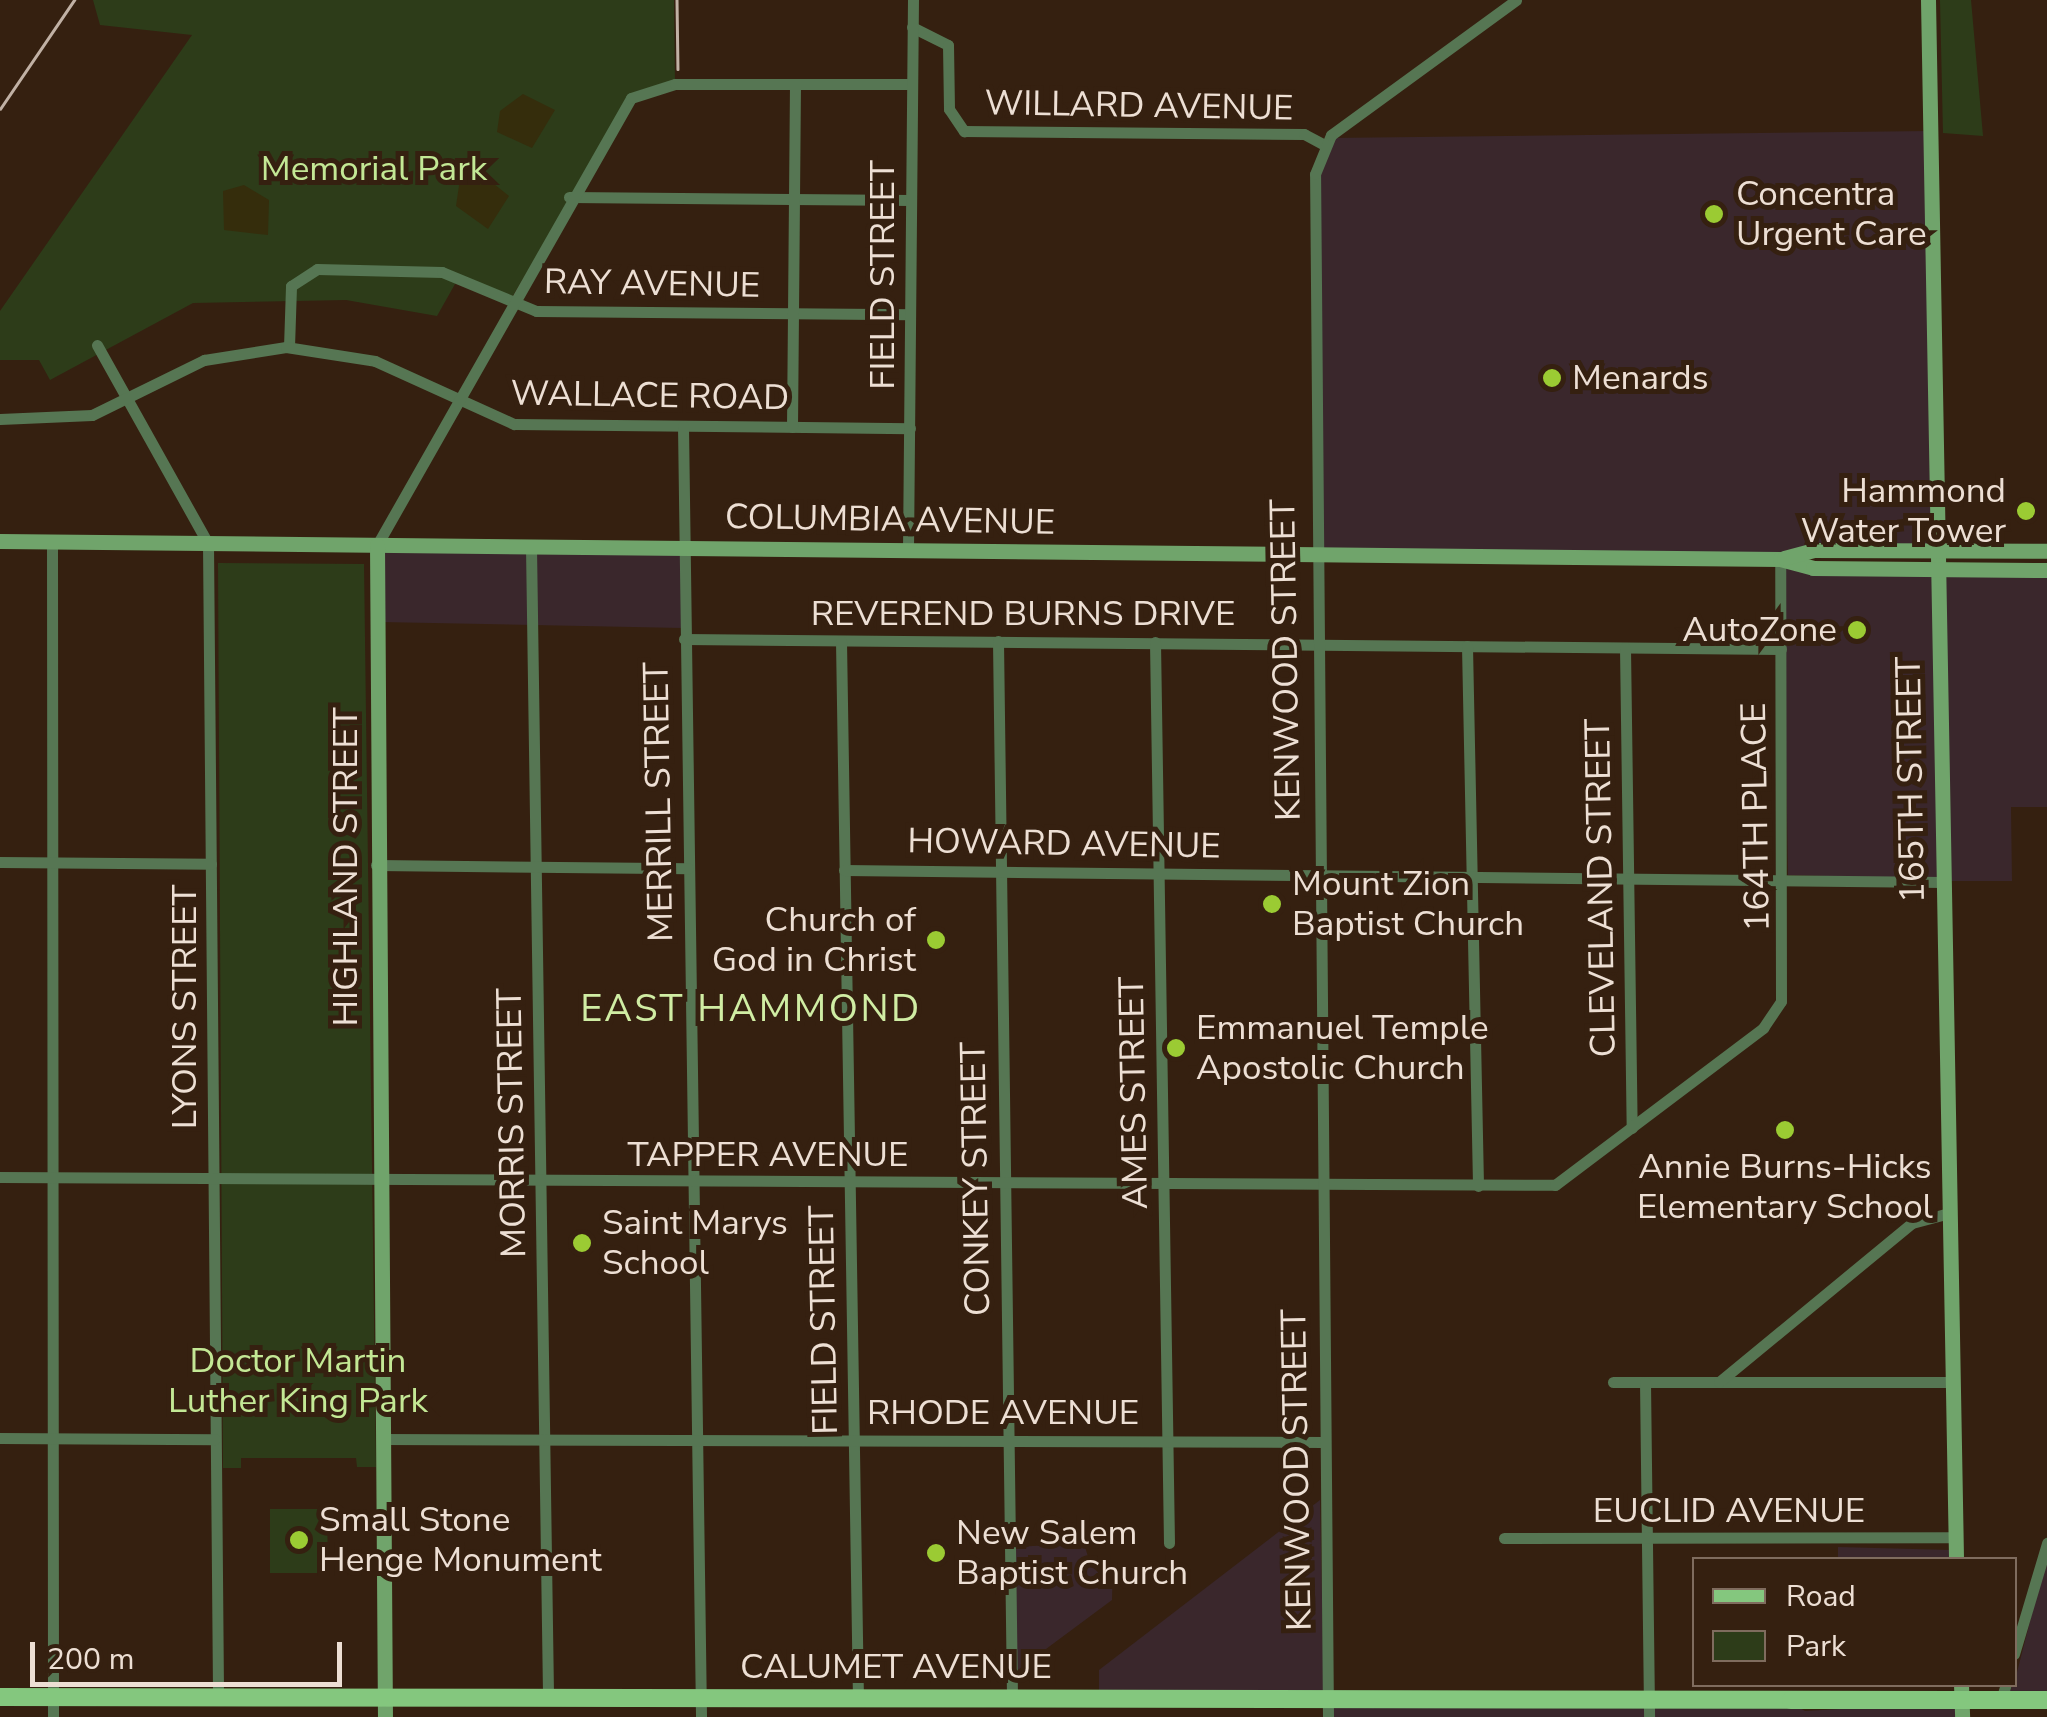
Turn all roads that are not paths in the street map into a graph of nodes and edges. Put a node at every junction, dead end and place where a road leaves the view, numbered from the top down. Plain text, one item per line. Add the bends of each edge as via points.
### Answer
1 (913, 0) edge
2 (1516, 0) edge
3 (1928, 0) edge
4 (912, 27) junction
5 (912, 84) junction
6 (795, 85) junction
7 (1323, 144) junction
8 (569, 197) junction
9 (793, 199) junction
10 (911, 200) junction
11 (509, 302) junction
12 (792, 313) junction
13 (910, 314) junction
14 (97, 346) dead end
15 (289, 347) junction
16 (126, 398) junction
17 (453, 400) junction
18 (0, 420) edge
19 (684, 426) junction
20 (792, 427) junction
21 (910, 428) junction
22 (0, 541) edge
23 (52, 542) junction
24 (208, 544) junction
25 (377, 545) junction
26 (531, 547) junction
27 (683, 548) junction
28 (908, 550) junction
29 (1936, 550) junction
30 (2047, 550) edge
31 (1312, 554) junction
32 (1780, 559) junction
33 (1936, 570) junction
34 (2047, 570) edge
35 (684, 640) junction
36 (841, 641) junction
37 (998, 641) junction
38 (1155, 642) junction
39 (1313, 644) junction
40 (1468, 646) junction
41 (1624, 648) junction
42 (1781, 649) junction
43 (0, 862) edge
44 (52, 862) junction
45 (211, 864) junction
46 (376, 866) junction
47 (536, 867) junction
48 (688, 868) junction
49 (844, 870) junction
50 (1002, 870) junction
51 (1159, 872) junction
52 (1316, 874) junction
53 (1472, 875) junction
54 (1628, 876) junction
55 (1784, 878) junction
56 (1943, 882) junction
57 (1732, 1053) joint
58 (1632, 1128) junction
59 (0, 1177) edge
60 (52, 1177) junction
61 (213, 1179) junction
62 (379, 1180) junction
63 (541, 1180) junction
64 (692, 1182) junction
65 (850, 1182) junction
66 (1006, 1184) junction
67 (1163, 1186) junction
68 (1320, 1186) junction
69 (1478, 1186) junction
70 (1950, 1212) junction
71 (1612, 1382) dead end
72 (1645, 1382) junction
73 (1719, 1382) junction
74 (1952, 1382) junction
75 (0, 1438) edge
76 (53, 1438) junction
77 (382, 1438) junction
78 (215, 1439) junction
79 (544, 1439) junction
80 (696, 1440) junction
81 (853, 1440) junction
82 (1010, 1441) junction
83 (1166, 1442) junction
84 (1324, 1442) junction
85 (1955, 1537) junction
86 (1504, 1538) dead end
87 (1647, 1539) junction
88 (1169, 1543) dead end
89 (2047, 1543) edge
90 (1956, 1557) edge
91 (2017, 1644) edge
92 (2004, 1692) edge
93 (0, 1697) edge
94 (53, 1697) junction
95 (218, 1698) junction
96 (548, 1698) junction
97 (858, 1699) junction
98 (1960, 1700) edge
99 (2047, 1700) edge
100 (386, 1708) edge
101 (701, 1708) edge
102 (1011, 1708) edge
103 (1328, 1708) edge
104 (1649, 1709) edge
105 (53, 1717) edge

1 - 4 street, FIELD STREET
2 - 7 street
3 - 29 street, 165TH STREET
4 - 5 street, FIELD STREET
4 - 7 street, WILLARD AVENUE via 948,45 949,109 964,131 1304,134
5 - 6 street
5 - 10 street, FIELD STREET
6 - 8 street, HIGHLAND STREET via 643,91 612,121
6 - 9 street
7 - 31 street, KENWOOD STREET via 1315,174
8 - 9 street
8 - 11 street, HIGHLAND STREET
9 - 10 street
9 - 12 street
10 - 13 street, FIELD STREET
11 - 12 street, RAY AVENUE via 536,311
11 - 15 street, RAY AVENUE via 442,272 309,270 291,286
11 - 17 street, HIGHLAND STREET
12 - 13 street, RAY AVENUE
12 - 20 street
13 - 21 street, FIELD STREET
14 - 16 street, LYONS STREET
15 - 16 street, WALLACE ROAD via 204,360
15 - 17 street, WALLACE ROAD via 375,361
16 - 18 street, WALLACE ROAD via 80,418
16 - 24 street, LYONS STREET
17 - 19 street, WALLACE ROAD via 514,424
17 - 25 street, HIGHLAND STREET
19 - 20 street, WALLACE ROAD
19 - 27 street, MERRILL STREET
20 - 21 street, WALLACE ROAD
21 - 28 street, FIELD STREET
22 - 23 street, COLUMBIA AVENUE
23 - 24 street, COLUMBIA AVENUE
23 - 44 street
24 - 25 street, COLUMBIA AVENUE
24 - 45 street, LYONS STREET
25 - 26 street, COLUMBIA AVENUE
25 - 46 street, HIGHLAND STREET
26 - 27 street, COLUMBIA AVENUE
26 - 47 street, MORRIS STREET
27 - 28 street, COLUMBIA AVENUE
27 - 35 street, MERRILL STREET
28 - 31 street, COLUMBIA AVENUE
29 - 30 street, COLUMBIA AVENUE
29 - 32 street, COLUMBIA AVENUE via 1813,550
29 - 33 street, 165TH STREET
31 - 32 street, COLUMBIA AVENUE
31 - 39 street, KENWOOD STREET
32 - 33 street, COLUMBIA AVENUE
32 - 42 street, 164TH PLACE
33 - 34 street, COLUMBIA AVENUE
33 - 56 street, 165TH STREET
35 - 36 street, REVEREND BURNS DRIVE
35 - 48 street, MERRILL STREET
36 - 37 street, REVEREND BURNS DRIVE
36 - 49 street, FIELD STREET
37 - 38 street, REVEREND BURNS DRIVE
37 - 50 street, CONKEY STREET
38 - 39 street, REVEREND BURNS DRIVE
38 - 51 street, AMES STREET
39 - 40 street, REVEREND BURNS DRIVE
39 - 52 street, KENWOOD STREET
40 - 41 street, REVEREND BURNS DRIVE
40 - 53 street
41 - 42 street, REVEREND BURNS DRIVE
41 - 54 street, CLEVELAND STREET
42 - 55 street, 164TH PLACE
43 - 44 street
44 - 45 street
44 - 60 street
45 - 61 street, LYONS STREET
46 - 47 street
46 - 62 street, HIGHLAND STREET
47 - 48 street
47 - 63 street, MORRIS STREET
48 - 64 street, MERRILL STREET
49 - 50 street, HOWARD AVENUE
49 - 65 street, FIELD STREET
50 - 51 street, HOWARD AVENUE
50 - 66 street, CONKEY STREET
51 - 52 street, HOWARD AVENUE
51 - 67 street, AMES STREET
52 - 53 street, HOWARD AVENUE
52 - 68 street, KENWOOD STREET
53 - 54 street, HOWARD AVENUE
53 - 69 street
54 - 55 street, HOWARD AVENUE
54 - 58 street, CLEVELAND STREET
55 - 56 street, HOWARD AVENUE
55 - 57 street, 164TH PLACE via 1784,994 1763,1028
56 - 70 street, 165TH STREET
57 - 58 street, TAPPER AVENUE
58 - 69 street, TAPPER AVENUE via 1554,1185
59 - 60 street, TAPPER AVENUE
60 - 61 street, TAPPER AVENUE
60 - 76 street
61 - 62 street, TAPPER AVENUE
61 - 78 street, LYONS STREET
62 - 63 street, TAPPER AVENUE
62 - 77 street, HIGHLAND STREET
63 - 64 street, TAPPER AVENUE
63 - 79 street, MORRIS STREET
64 - 65 street, TAPPER AVENUE
64 - 80 street, MERRILL STREET
65 - 66 street, TAPPER AVENUE
65 - 81 street, FIELD STREET
66 - 67 street, TAPPER AVENUE
66 - 82 street, CONKEY STREET
67 - 68 street, TAPPER AVENUE
67 - 83 street, AMES STREET
68 - 69 street, TAPPER AVENUE
68 - 84 street, KENWOOD STREET
70 - 73 street via 1912,1223
70 - 74 street, 165TH STREET
71 - 72 street
72 - 73 street
72 - 87 street
73 - 74 street
74 - 85 street, 165TH STREET
75 - 76 street
76 - 78 street
76 - 94 street
77 - 79 street, RHODE AVENUE
77 - 100 street, HIGHLAND STREET
78 - 95 street, LYONS STREET
79 - 80 street, RHODE AVENUE
79 - 96 street, MORRIS STREET
80 - 81 street, RHODE AVENUE
80 - 101 street, MERRILL STREET
81 - 82 street, RHODE AVENUE
81 - 97 street, FIELD STREET
82 - 83 street, RHODE AVENUE
82 - 102 street, CONKEY STREET
83 - 84 street, RHODE AVENUE
83 - 88 street, AMES STREET
84 - 103 street, KENWOOD STREET
85 - 87 street, EUCLID AVENUE
85 - 90 street, 165TH STREET
86 - 87 street, EUCLID AVENUE
87 - 104 street
89 - 91 street
92 - 98 main road, CALUMET AVENUE
92 - 99 main road, CALUMET AVENUE
93 - 94 main road, CALUMET AVENUE
94 - 95 main road, CALUMET AVENUE
94 - 105 street
95 - 100 main road, CALUMET AVENUE
96 - 100 main road, CALUMET AVENUE
96 - 101 main road, CALUMET AVENUE
97 - 101 main road, CALUMET AVENUE
97 - 102 main road, CALUMET AVENUE
98 - 104 main road, CALUMET AVENUE
102 - 103 main road, CALUMET AVENUE
103 - 104 main road, CALUMET AVENUE

